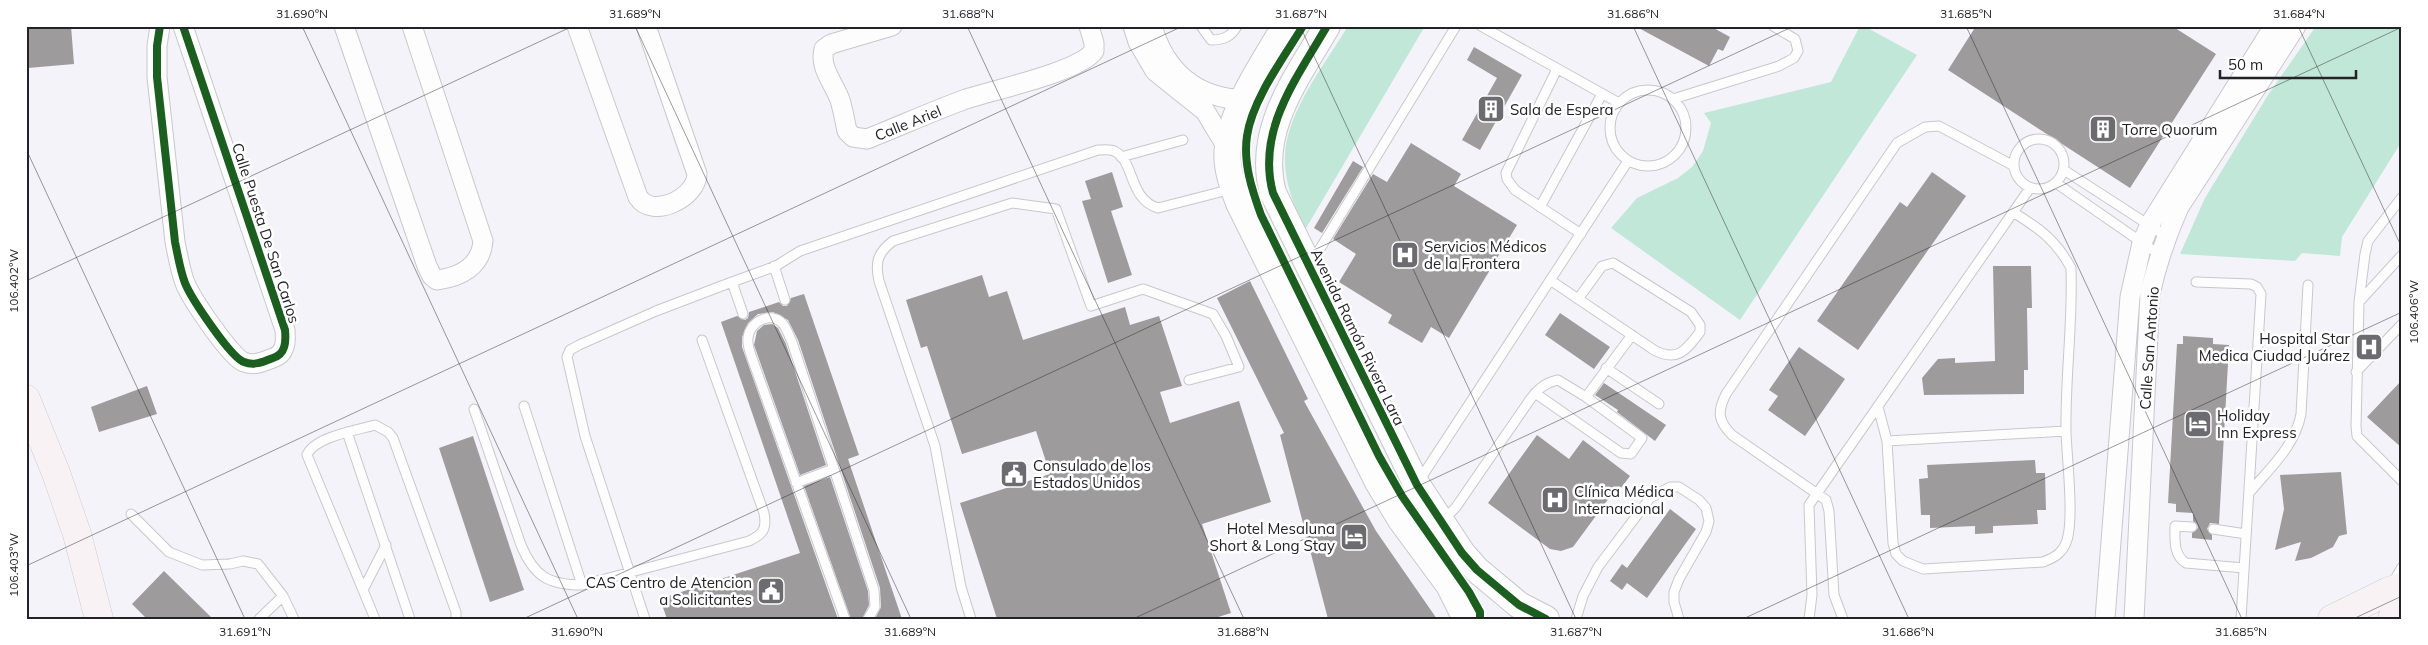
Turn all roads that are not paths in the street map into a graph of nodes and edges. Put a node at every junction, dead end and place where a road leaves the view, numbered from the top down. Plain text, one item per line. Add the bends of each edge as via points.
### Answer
1 (160, 26) edge
2 (183, 26) edge
3 (344, 26) edge
4 (412, 26) edge
5 (577, 26) edge
6 (646, 26) edge
7 (892, 26) edge
8 (1089, 26) edge
9 (1133, 26) edge
10 (1152, 26) edge
11 (1201, 26) edge
12 (1237, 26) edge
13 (1284, 26) edge
14 (1327, 26) edge
15 (1456, 26) edge
16 (1481, 26) edge
17 (1773, 26) edge
18 (2274, 26) edge
19 (2296, 26) edge
20 (1557, 69) junction
21 (1602, 94) junction
22 (1673, 99) junction
23 (1244, 100) junction
24 (1619, 103) junction
25 (1183, 140) dead end
26 (1228, 149) junction
27 (1121, 157) junction
28 (1628, 161) junction
29 (2014, 166) junction
30 (2064, 170) junction
31 (1270, 181) junction
32 (2056, 182) junction
33 (2030, 188) junction
34 (1234, 189) junction
35 (2402, 197) edge
36 (1540, 207) junction
37 (2013, 212) junction
38 (2150, 224) junction
39 (1581, 234) junction
40 (2166, 236) junction
41 (2142, 243) junction
42 (2160, 255) junction
43 (2402, 256) edge
44 (1306, 263) junction
45 (774, 266) junction
46 (1550, 280) junction
47 (732, 282) junction
48 (2196, 282) dead end
49 (2308, 285) dead end
50 (1578, 299) junction
51 (786, 300) dead end
52 (2359, 302) junction
53 (744, 314) dead end
54 (2402, 324) edge
55 (1632, 335) junction
56 (702, 340) dead end
57 (1606, 368) junction
58 (2356, 372) junction
59 (1189, 380) dead end
60 (1535, 393) junction
61 (1586, 397) junction
62 (26, 399) edge
63 (1659, 404) dead end
64 (524, 406) dead end
65 (1878, 408) junction
66 (474, 409) dead end
67 (2066, 431) junction
68 (347, 432) junction
69 (1887, 441) junction
70 (833, 468) junction
71 (2402, 481) edge
72 (796, 483) junction
73 (1417, 485) junction
74 (1817, 492) junction
75 (2249, 493) junction
76 (1390, 504) junction
77 (131, 514) dead end
78 (1441, 522) junction
79 (2192, 527) dead end
80 (2213, 529) dead end
81 (2246, 534) junction
82 (386, 545) junction
83 (2402, 567) edge
84 (2244, 568) junction
85 (631, 574) junction
86 (582, 585) junction
87 (364, 588) junction
88 (283, 596) junction
89 (2397, 597) edge
90 (642, 618) edge
91 (99, 619) edge
92 (259, 619) edge
93 (294, 619) edge
94 (375, 619) edge
95 (410, 619) edge
96 (456, 619) edge
97 (845, 619) edge
98 (868, 619) edge
99 (971, 619) edge
100 (1466, 619) edge
101 (1546, 619) edge
102 (1576, 619) edge
103 (1679, 619) edge
104 (1809, 619) edge
105 (1842, 619) edge
106 (2104, 619) edge
107 (2134, 619) edge
108 (2241, 619) edge
109 (2332, 619) edge
110 (2392, 619) edge

1 - 2 street, Calle Puesta De San Carlos via 157,77 180,266 194,299 233,354 241,362 260,363 278,357 284,349 285,330
3 - 4 street via 427,266 437,280 447,279 478,262 483,241
5 - 6 street via 638,197 642,204 654,208 691,192 697,174
7 - 8 street, Calle Ariel via 824,49 825,69 840,99 847,131 859,139 867,139 968,99 1026,83 1083,60 1094,51
9 - 26 street via 1138,42 1155,71 1205,111
10 - 23 street via 1172,70 1216,96
11 - 12 lane via 1211,40 1222,40
13 - 23 street
14 - 31 street, Avenida Ramón Rivera Lara via 1279,108 1269,155
15 - 44 lane via 1318,252
16 - 20 lane
17 - 22 lane via 1795,39 1798,51 1794,58 1779,66
18 - 38 street, Calle San Antonio
19 - 40 street, Calle San Antonio via 2179,207
20 - 21 lane
20 - 36 lane via 1506,173 1510,186
21 - 24 lane
21 - 36 lane
22 - 24 lane via 1660,92 1645,90 1631,94
22 - 28 lane via 1682,112 1686,128 1682,144 1673,156 1659,164 1643,166
23 - 26 street
24 - 28 lane via 1612,114 1611,134 1618,152
25 - 27 lane
26 - 34 street
27 - 34 lane via 1140,196 1148,205 1158,208
27 - 45 lane via 1113,151 1098,150 800,251
28 - 39 lane
29 - 30 lane via 2019,149 2033,139 2042,138 2057,146 2065,162
29 - 33 lane via 2019,179
29 - 74 lane via 1939,126 1925,127 1897,143 1726,394 1719,408 1724,427
30 - 32 lane
30 - 38 lane
31 - 34 street
31 - 44 street, Avenida Ramón Rivera Lara
32 - 33 lane via 2044,189
32 - 41 lane
33 - 37 lane
34 - 76 street
35 - 52 lane via 2368,242
36 - 39 lane
37 - 65 lane
37 - 67 lane via 2043,231 2061,250 2071,268
38 - 40 lane
38 - 41 street, Calle San Antonio
39 - 46 lane
40 - 42 street, Calle San Antonio
41 - 42 lane
41 - 106 street, Calle San Antonio via 2130,297
42 - 107 street, Calle San Antonio via 2150,294
43 - 52 lane
44 - 73 street, Avenida Ramón Rivera Lara
45 - 47 lane
45 - 51 lane
46 - 50 lane
46 - 73 lane
47 - 53 lane
47 - 85 lane via 579,345 570,350 567,357 585,436
48 - 75 lane via 2251,284 2261,294
49 - 75 lane via 2298,429 2291,443
50 - 55 lane
50 - 55 lane via 1602,266 1613,263 1691,312 1700,325 1700,332 1686,351 1677,354 1661,354
52 - 58 lane
54 - 58 lane
55 - 57 lane
56 - 85 lane via 764,513 765,528 762,534 749,541
57 - 61 lane
57 - 63 lane
58 - 71 lane via 2358,436
59 - 99 lane via 1239,367 1213,314 1143,289 1090,306 1056,209 1012,203 886,247 877,260 878,276 935,446 961,587
60 - 61 lane via 1549,382 1558,380
60 - 61 lane via 1621,453 1631,454 1642,438
60 - 78 lane via 1456,508
62 - 91 main road via 77,534
64 - 86 lane
65 - 69 lane
65 - 74 lane
66 - 86 lane via 530,566 562,585
67 - 69 lane
67 - 69 lane via 2068,538 2063,550 2054,558 2033,563 1923,568 1903,562 1893,543
68 - 82 lane
68 - 87 lane via 314,445 307,455
68 - 96 lane via 376,426 394,438
70 - 72 lane
70 - 72 lane via 787,331 782,323 772,318 759,320 750,332 749,346
70 - 98 lane via 874,590 875,607
72 - 97 lane
73 - 76 street
73 - 78 street, Avenida Ramón Rivera Lara
74 - 104 lane via 1808,505 1812,595
74 - 105 lane via 1826,500 1830,511 1834,596
75 - 81 lane
76 - 100 street via 1449,585
77 - 88 lane via 169,552 202,566 243,561 258,564
78 - 101 street, Avenida Ramón Rivera Lara via 1462,553 1490,582 1519,606
79 - 84 lane via 2175,526 2176,550 2180,559 2186,563
80 - 81 lane
81 - 84 lane
82 - 87 lane
82 - 95 lane
83 - 89 lane
84 - 108 lane
85 - 86 lane
85 - 90 lane
87 - 94 lane
88 - 92 lane
88 - 93 lane
89 - 109 main road
89 - 110 main road
102 - 103 lane via 1582,596 1598,567 1650,498 1670,487 1680,488 1700,500 1709,521 1674,592

